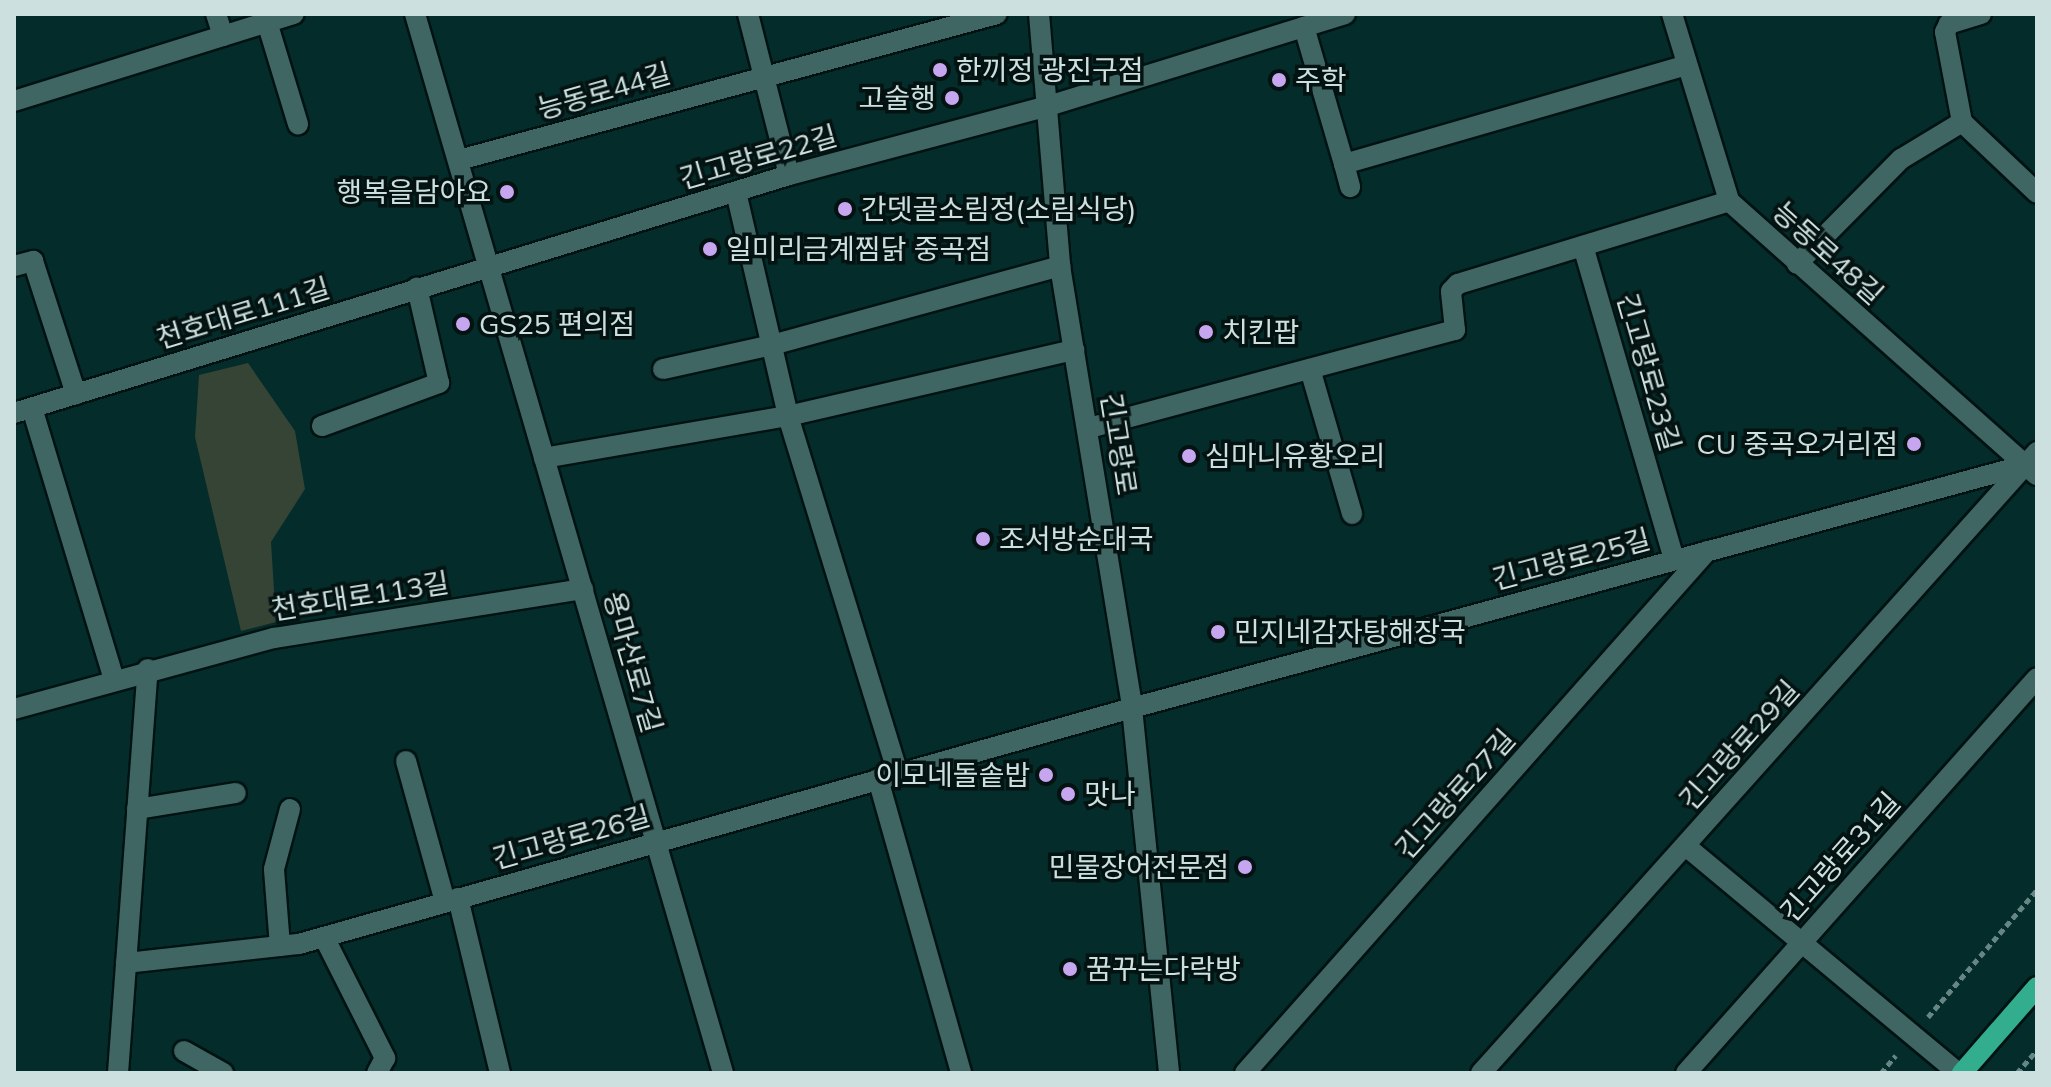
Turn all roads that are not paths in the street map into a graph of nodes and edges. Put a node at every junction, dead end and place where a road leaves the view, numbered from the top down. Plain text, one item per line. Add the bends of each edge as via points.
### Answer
1 (216, 14) edge
2 (294, 14) edge
3 (415, 14) edge
4 (748, 14) edge
5 (997, 14) edge
6 (1039, 14) edge
7 (1345, 14) edge
8 (1672, 14) edge
9 (1981, 14) edge
10 (267, 22) junction
11 (1304, 27) junction
12 (223, 36) junction
13 (1687, 65) junction
14 (764, 75) junction
15 (14, 101) edge
16 (1045, 107) junction
17 (1962, 122) junction
18 (298, 124) dead end
19 (459, 160) junction
20 (1344, 164) junction
21 (789, 175) junction
22 (1350, 187) dead end
23 (736, 192) junction
24 (2037, 193) edge
25 (1729, 201) junction
26 (1583, 246) junction
27 (1797, 264) junction
28 (14, 266) edge
29 (489, 266) junction
30 (1060, 266) junction
31 (417, 288) junction
32 (772, 345) junction
33 (1074, 350) junction
34 (663, 369) dead end
35 (1310, 369) junction
36 (76, 394) junction
37 (23, 410) edge
38 (788, 416) junction
39 (322, 426) dead end
40 (1089, 428) junction
41 (544, 458) junction
42 (2033, 464) edge
43 (1352, 514) dead end
44 (1707, 551) junction
45 (1674, 560) junction
46 (583, 589) junction
47 (148, 669) junction
48 (2037, 678) edge
49 (114, 679) junction
50 (1132, 708) junction
51 (14, 709) edge
52 (406, 761) dead end
53 (888, 777) junction
54 (236, 793) dead end
55 (137, 809) junction
56 (290, 809) dead end
57 (656, 841) junction
58 (1687, 847) junction
59 (452, 900) junction
60 (324, 937) junction
61 (1801, 942) junction
62 (280, 946) junction
63 (126, 963) junction
64 (2037, 987) edge
65 (184, 1051) dead end
66 (118, 1073) edge
67 (223, 1073) edge
68 (377, 1073) edge
69 (500, 1073) edge
70 (723, 1073) edge
71 (961, 1073) edge
72 (1169, 1073) edge
73 (1245, 1073) edge
74 (1481, 1073) edge
75 (1686, 1073) edge
76 (1960, 1073) edge

1 - 12 street
2 - 10 street
3 - 19 street
4 - 14 street
5 - 14 street
6 - 16 street, 긴고랑로
7 - 11 street, 긴고랑로22길
8 - 13 street, 능동로48길
9 - 17 street via 1952,22 1945,32
10 - 12 street
10 - 18 street
11 - 16 street, 긴고랑로22길
11 - 20 street
12 - 15 street
13 - 20 street
13 - 25 street, 능동로48길
14 - 19 street, 능동로44길
14 - 21 street
16 - 21 street, 긴고랑로22길
16 - 30 street, 긴고랑로
17 - 24 street
17 - 27 street via 1901,159
19 - 29 street
20 - 22 street
21 - 23 street, 긴고랑로22길
23 - 29 street, 긴고랑로22길
23 - 32 street
25 - 26 street
25 - 27 street, 능동로48길
26 - 35 street via 1455,286 1455,330
26 - 45 street, 긴고랑로23길
27 - 42 street, 능동로48길
28 - 36 street via 33,261
29 - 31 street, 천호대로111길
29 - 41 street, 용마산로7길
30 - 32 street
30 - 33 street, 긴고랑로
31 - 36 street, 천호대로111길
31 - 39 street via 439,383
32 - 34 street
32 - 38 street
33 - 38 street
33 - 40 street, 긴고랑로
35 - 40 street
35 - 43 street
36 - 37 street, 천호대로111길
37 - 49 street
38 - 41 street
38 - 53 street
40 - 50 street, 긴고랑로
41 - 46 street, 용마산로7길
42 - 44 street, 긴고랑로25길
42 - 58 street, 긴고랑로29길
44 - 45 street, 긴고랑로25길
44 - 73 street, 긴고랑로27길
45 - 50 street, 긴고랑로25길
46 - 47 street, 천호대로113길 via 274,638
46 - 57 street, 용마산로7길
47 - 49 street, 천호대로113길
47 - 55 street
48 - 61 street, 긴고랑로31길
49 - 51 street, 천호대로113길
50 - 53 street, 긴고랑로26길
50 - 72 street, 긴고랑로
52 - 59 street
53 - 57 street, 긴고랑로26길
53 - 71 street
54 - 55 street
55 - 63 street
56 - 62 street via 274,869
57 - 59 street, 긴고랑로26길
57 - 70 street, 용마산로7길
58 - 61 street
58 - 74 street, 긴고랑로29길
59 - 60 street, 긴고랑로26길
59 - 69 street
60 - 62 street, 긴고랑로26길
60 - 68 street via 385,1058
61 - 75 street, 긴고랑로31길
61 - 76 street
62 - 63 street, 긴고랑로26길
63 - 66 street
64 - 76 main road
65 - 67 street

